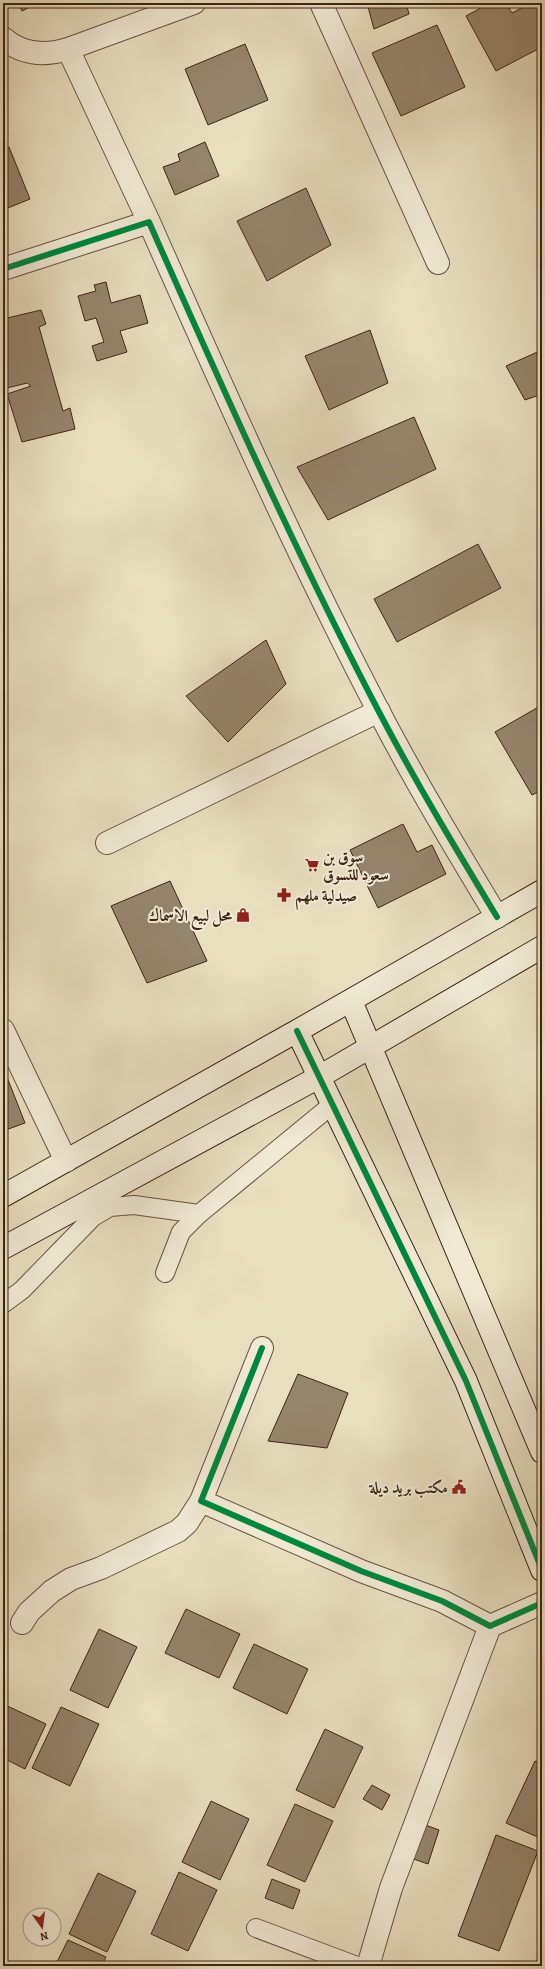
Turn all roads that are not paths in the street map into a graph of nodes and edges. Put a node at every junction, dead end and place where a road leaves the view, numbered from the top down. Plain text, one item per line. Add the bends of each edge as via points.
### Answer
1 (194, 3) edge
2 (321, 3) edge
3 (3, 38) edge
4 (68, 49) junction
5 (149, 222) junction
6 (438, 263) dead end
7 (3, 269) edge
8 (379, 711) junction
9 (107, 843) dead end
10 (542, 891) edge
11 (497, 917) junction
12 (542, 947) edge
13 (351, 1001) junction
14 (3, 1030) edge
15 (297, 1031) junction
16 (370, 1047) junction
17 (319, 1077) junction
18 (333, 1104) junction
19 (66, 1161) junction
20 (3, 1196) edge
21 (198, 1214) junction
22 (3, 1248) edge
23 (165, 1273) dead end
24 (3, 1304) edge
25 (262, 1348) dead end
26 (542, 1452) edge
27 (201, 1502) junction
28 (542, 1570) edge
29 (542, 1603) edge
30 (22, 1623) dead end
31 (490, 1626) junction
32 (256, 1928) dead end
33 (357, 1966) edge
34 (368, 1966) edge

1 - 4 street
2 - 6 street
3 - 4 street via 21,50 37,54 53,54
4 - 5 street
5 - 7 street
5 - 8 street via 257,465
8 - 9 street
8 - 11 street
10 - 11 street
11 - 13 street
12 - 16 street
13 - 15 street
13 - 16 street
14 - 19 street
15 - 17 street
15 - 19 street
16 - 17 street
16 - 26 street
17 - 18 street
17 - 22 street
18 - 21 lane
18 - 28 street via 466,1381
19 - 20 street
21 - 23 lane via 181,1232
21 - 24 lane via 134,1205 110,1207 94,1217 22,1290
25 - 27 street
27 - 30 street via 187,1523 178,1531 101,1568 71,1579 52,1591 29,1612
27 - 31 street via 361,1571 442,1601
29 - 31 street
31 - 34 street via 391,1888
32 - 33 lane

